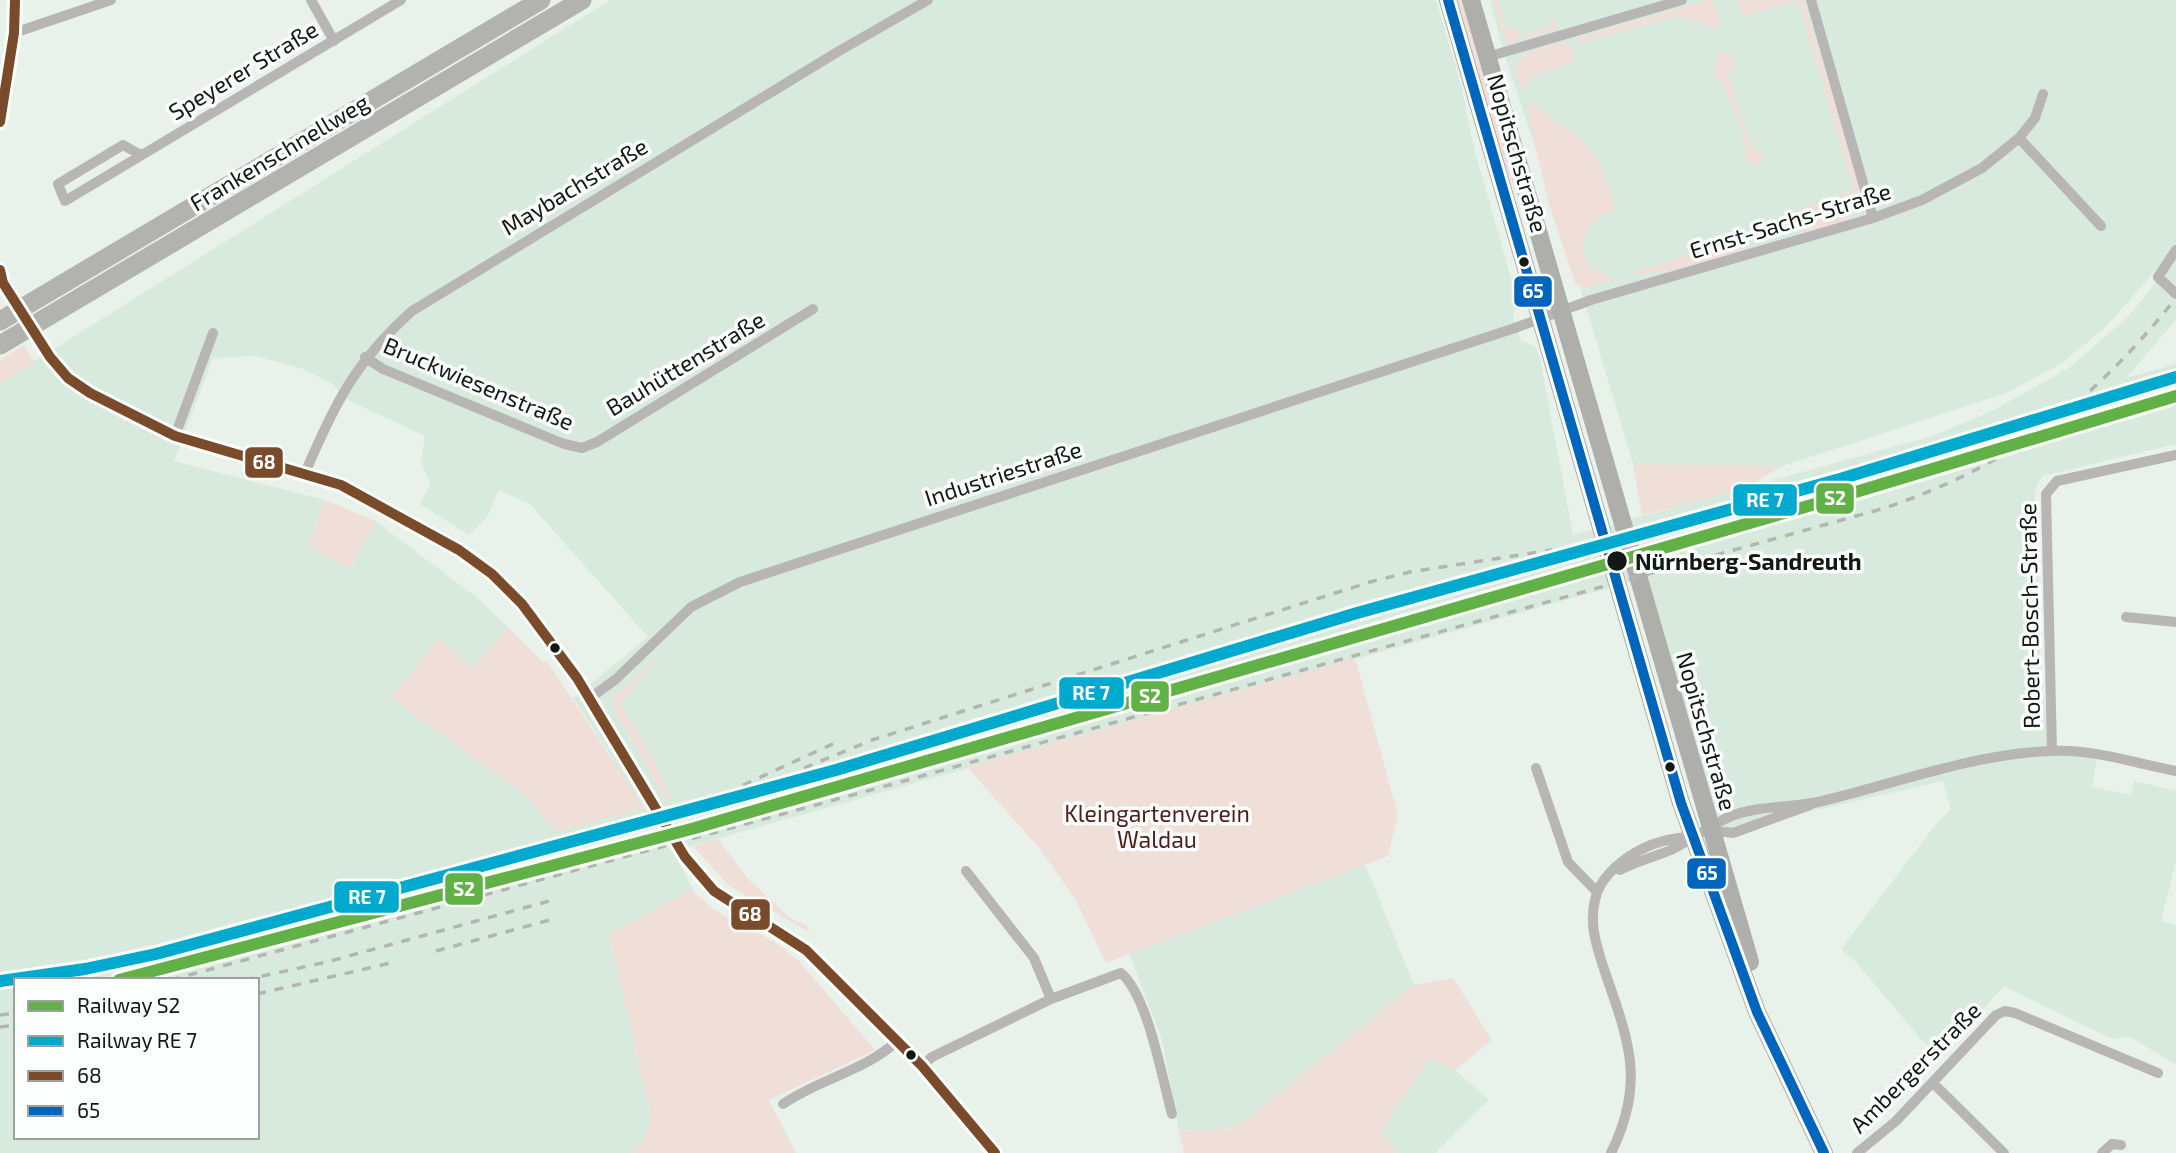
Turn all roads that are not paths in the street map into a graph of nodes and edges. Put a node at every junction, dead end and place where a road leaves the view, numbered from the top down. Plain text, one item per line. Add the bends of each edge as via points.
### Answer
1 (15, 0) edge
2 (111, 0) edge
3 (311, 0) edge
4 (401, 0) edge
5 (541, 0) edge
6 (582, 0) edge
7 (928, 0) edge
8 (1448, 0) edge
9 (1471, 0) edge
10 (1682, 0) edge
11 (1811, 0) edge
12 (14, 33) junction
13 (334, 41) junction
14 (1487, 57) junction
15 (2043, 94) dead end
16 (0, 121) edge
17 (2019, 138) junction
18 (141, 155) junction
19 (1531, 212) junction
20 (1510, 213) junction
21 (1873, 218) junction
22 (2101, 226) dead end
23 (2176, 250) edge
24 (0, 270) edge
25 (1, 282) edge
26 (2176, 294) edge
27 (813, 309) dead end
28 (1560, 312) junction
29 (1541, 319) junction
30 (0, 321) edge
31 (213, 333) dead end
32 (0, 345) edge
33 (365, 357) junction
34 (175, 436) junction
35 (577, 448) joint
36 (2176, 455) edge
37 (305, 473) junction
38 (2126, 617) dead end
39 (2176, 622) edge
40 (590, 698) junction
41 (2052, 751) junction
42 (1536, 768) dead end
43 (2176, 771) edge
44 (1710, 830) junction
45 (1692, 836) junction
46 (966, 871) dead end
47 (1597, 892) junction
48 (1051, 999) junction
49 (897, 1041) junction
50 (922, 1066) junction
51 (2158, 1073) dead end
52 (1933, 1083) junction
53 (783, 1104) dead end
54 (1172, 1114) dead end
55 (2121, 1145) dead end
56 (995, 1153) edge
57 (1611, 1153) edge
58 (1824, 1153) edge
59 (1836, 1153) edge
60 (1857, 1153) edge
61 (2004, 1153) edge
62 (2102, 1153) edge

1 - 12 street
2 - 12 street
3 - 13 street
4 - 13 street, Speyerer Straße
5 - 30 highway, Frankenschnellweg
6 - 32 highway, Frankenschnellweg
7 - 33 street, Maybachstraße via 444,289 412,311
8 - 20 main road, Nopitschstraße
9 - 14 main road, Nopitschstraße
10 - 14 street
11 - 21 street
12 - 16 street
13 - 18 street, Speyerer Straße
14 - 19 main road, Nopitschstraße
15 - 17 street, Ernst-Sachs-Straße via 2035,118
17 - 21 street, Ernst-Sachs-Straße via 1983,168 1937,194
17 - 22 street
18 - 18 street, Speyerer Straße via 131,161 65,201 58,184 123,145
19 - 20 main road via 1524,218
19 - 28 main road, Nopitschstraße
20 - 29 main road, Nopitschstraße
21 - 28 street, Ernst-Sachs-Straße
23 - 26 street via 2158,276
24 - 25 street
25 - 34 street, bridge via 68,378
27 - 35 street, Bauhüttenstraße via 597,442
28 - 29 street
28 - 44 main road, Nopitschstraße
29 - 40 street, Industriestraße via 740,582 691,607
29 - 45 main road, Nopitschstraße
31 - 34 street
33 - 35 street, Bruckwiesenstraße via 383,369
33 - 37 street, Maybachstraße via 330,416
34 - 37 street
36 - 41 street, Robert-Bosch-Straße via 2057,481 2046,494
37 - 40 street via 341,485 459,550 492,574 522,604
38 - 39 street
40 - 49 street via 685,857 714,891 806,950
41 - 43 street via 2104,755
41 - 44 street via 2001,756 1816,802 1729,817
42 - 47 street via 1568,862
44 - 45 street
44 - 59 main road, Nopitschstraße via 1758,984
45 - 47 street via 1679,849 1645,858 1609,876
45 - 58 main road, Nopitschstraße via 1758,1012
46 - 48 street via 1034,958
47 - 57 street via 1593,936 1623,1022 1632,1072 1630,1103
48 - 50 street
48 - 54 street via 1110,974 1121,973 1128,979 1150,1031
49 - 50 street
49 - 53 street via 880,1057
50 - 56 street
51 - 52 street, Ambergerstraße via 2005,1011 1996,1015
52 - 60 street, Ambergerstraße
52 - 61 street
55 - 62 street via 2112,1144

